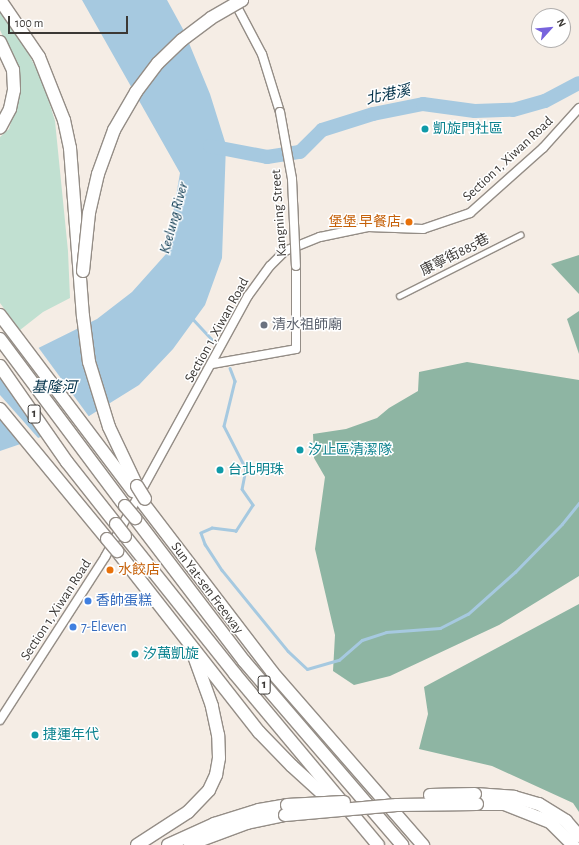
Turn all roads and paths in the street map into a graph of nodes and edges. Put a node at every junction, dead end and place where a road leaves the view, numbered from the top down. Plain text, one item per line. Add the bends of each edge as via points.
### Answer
1 (0, 0) edge
2 (234, 0) edge
3 (242, 0) edge
4 (0, 42) edge
5 (579, 108) edge
6 (0, 128) edge
7 (520, 234) dead end
8 (81, 295) junction
9 (399, 296) dead end
10 (0, 315) edge
11 (2, 342) edge
12 (212, 364) junction
13 (0, 366) edge
14 (0, 379) edge
15 (0, 409) edge
16 (67, 462) junction
17 (135, 489) junction
18 (190, 644) junction
19 (0, 720) edge
20 (476, 799) junction
21 (286, 810) junction
22 (368, 834) junction
23 (579, 836) edge
24 (137, 845) edge
25 (168, 845) edge
26 (187, 845) edge
27 (378, 845) edge
28 (402, 845) edge
29 (423, 845) edge
30 (573, 845) edge

1 - 8 highway via 39,57 64,120 72,162
2 - 12 street, Kangning Street, bridge via 262,54 280,112 292,179 296,349
3 - 8 highway, bridge via 211,18 158,63 136,92 114,130 98,174 89,213
4 - 6 highway via 13,70 14,90 10,109
5 - 12 street, Section 1, Xiwan Road via 542,148 470,213 423,228 368,227 350,230 320,237 285,251 270,266 248,296
7 - 9 street, 康寧街885巷
8 - 17 highway via 89,362 110,428
10 - 17 highway via 92,438
11 - 28 highway, Sun Yat-sen Freeway / 1, bridge via 244,661
12 - 19 street, Section 1, Xiwan Road via 105,557
13 - 16 highway, 1
14 - 16 highway
15 - 18 highway, bridge via 40,455
16 - 22 highway, 1, bridge
17 - 29 highway, bridge via 272,672
18 - 22 highway via 259,732 292,766
18 - 24 highway via 212,706 218,735 219,758 216,775 209,790 188,812
20 - 21 highway, bridge
20 - 23 highway via 514,797 539,804 560,817
20 - 30 highway via 504,804 550,822
21 - 25 highway via 259,810 214,824
21 - 26 highway
22 - 27 highway, 1

